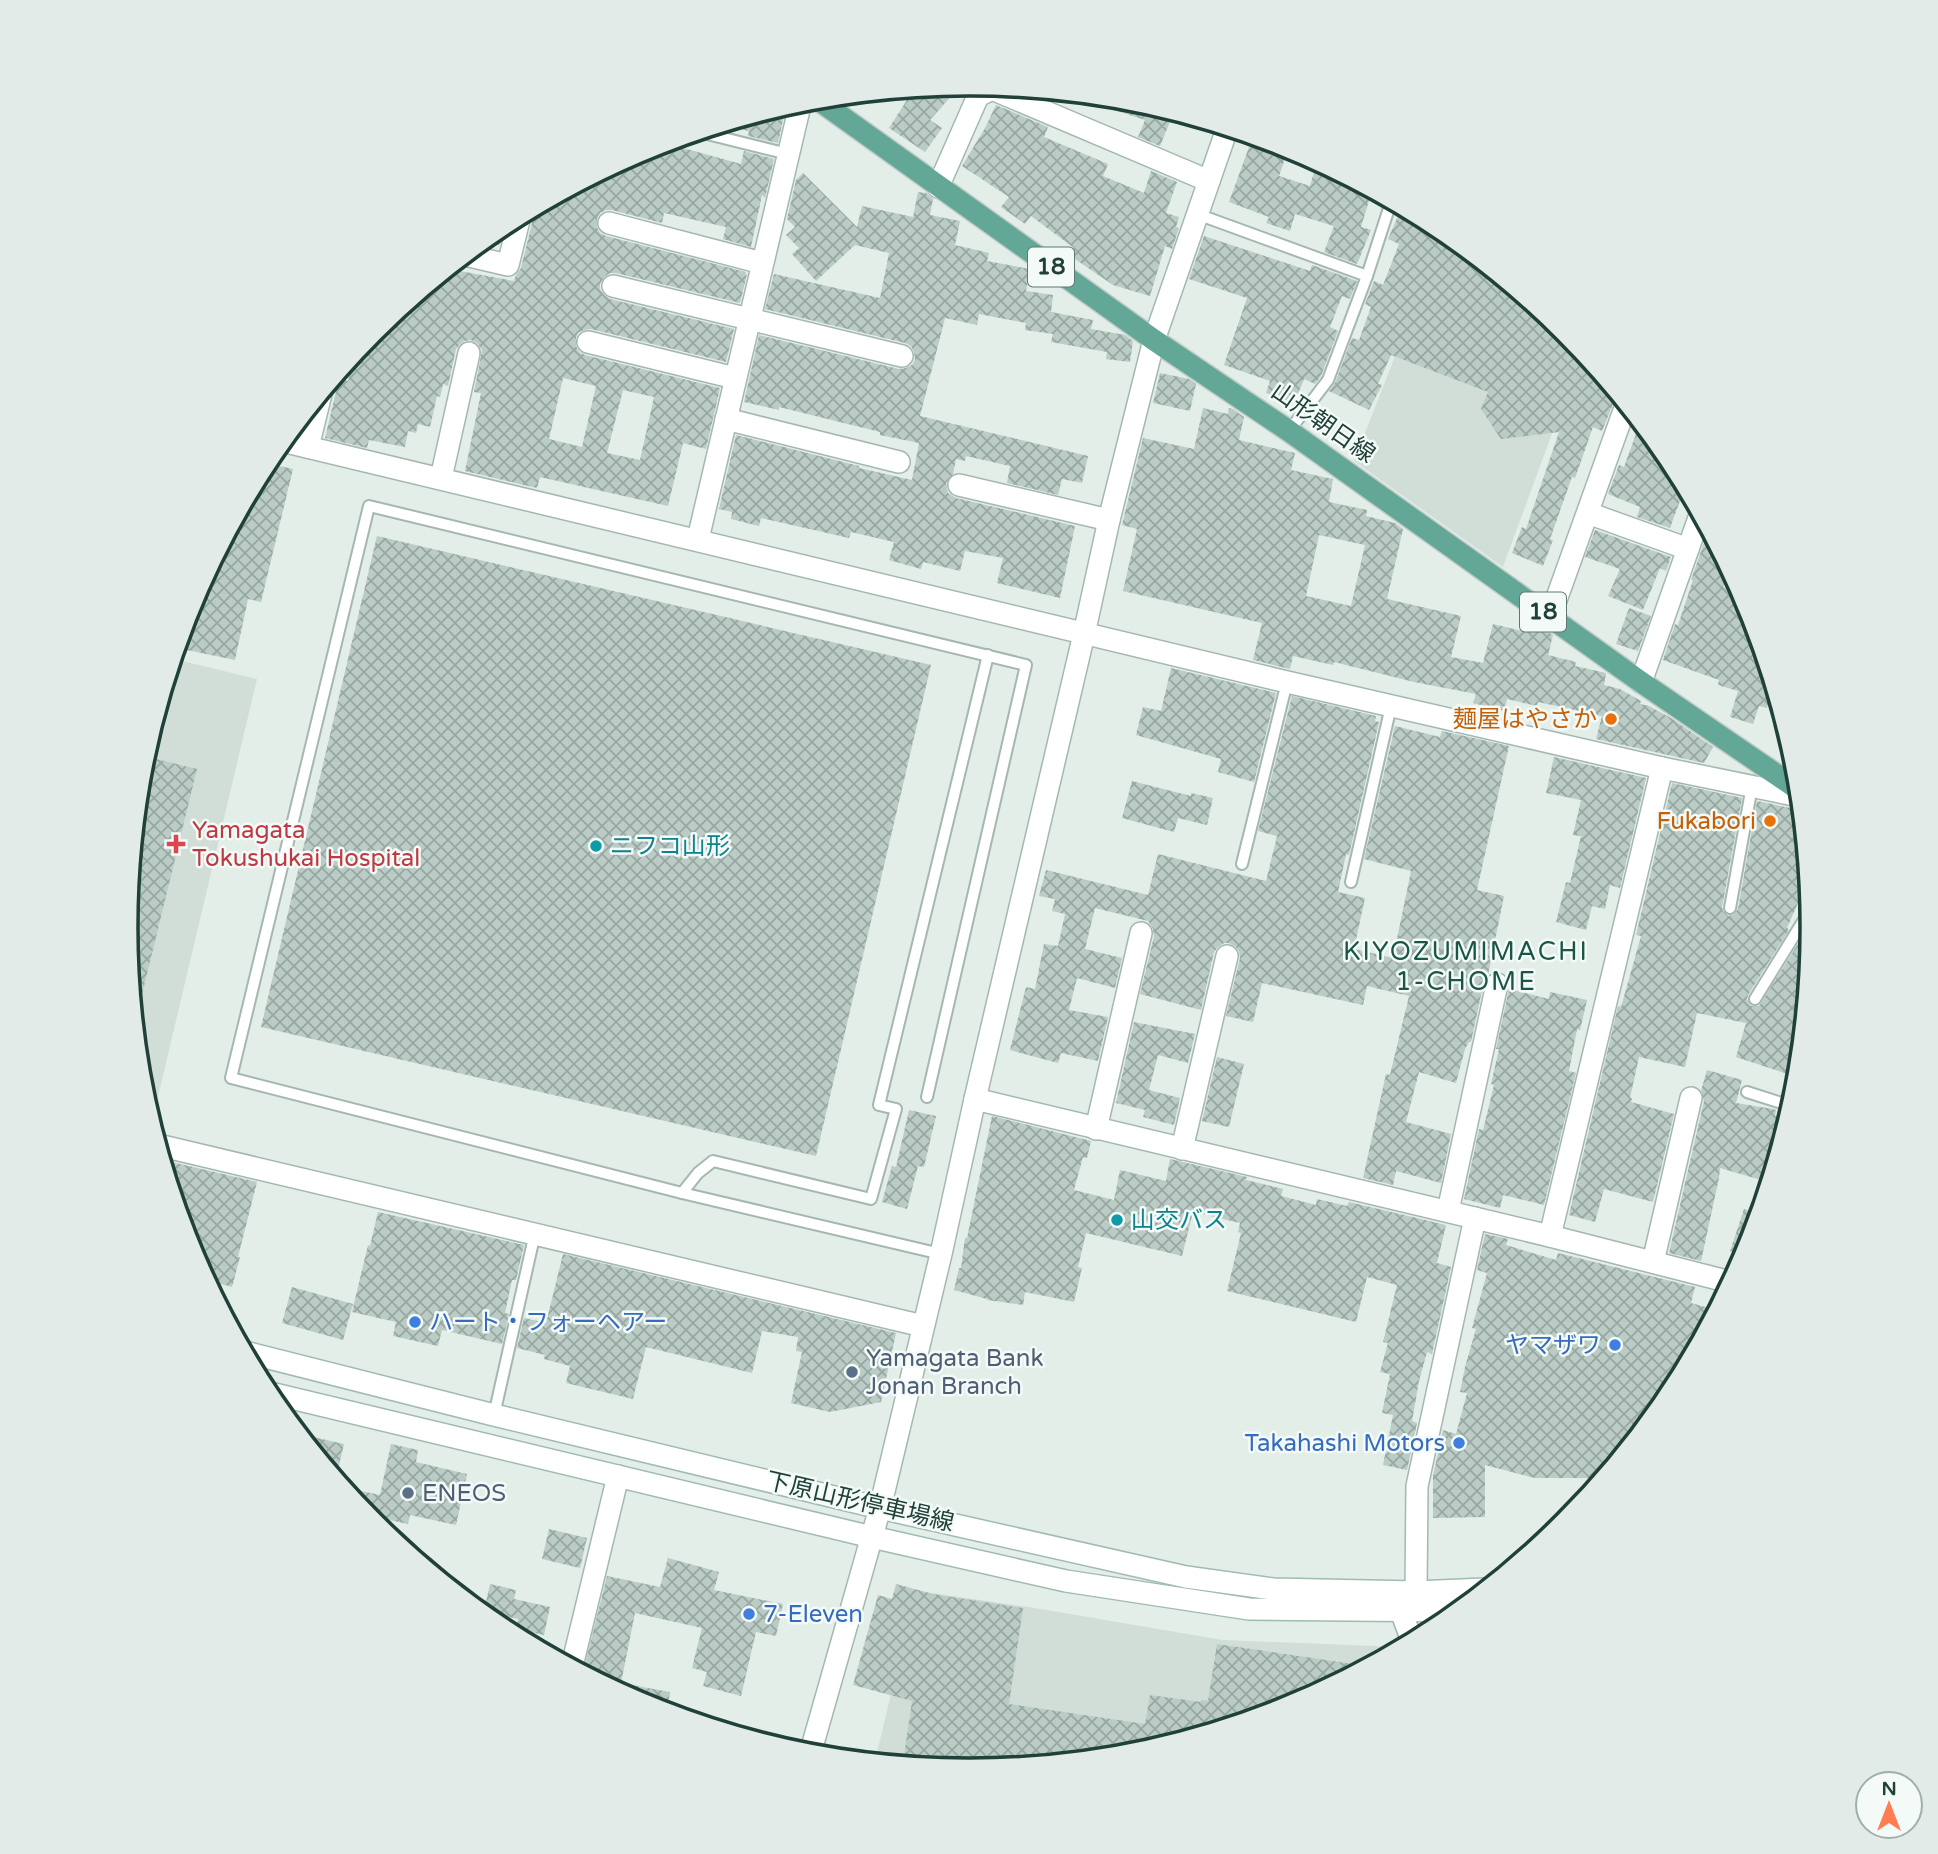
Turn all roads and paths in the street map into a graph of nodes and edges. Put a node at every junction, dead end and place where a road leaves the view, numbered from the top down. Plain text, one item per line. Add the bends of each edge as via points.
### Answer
1 (970, 96) edge
2 (1012, 98) edge
3 (830, 108) edge
4 (798, 114) edge
5 (716, 136) edge
6 (1224, 137) edge
7 (788, 154) junction
8 (1209, 181) junction
9 (939, 187) junction
10 (1388, 210) edge
11 (1197, 214) junction
12 (610, 223) dead end
13 (516, 230) edge
14 (477, 258) edge
15 (762, 264) junction
16 (1367, 276) junction
17 (613, 286) dead end
18 (750, 318) junction
19 (1154, 340) junction
20 (588, 342) dead end
21 (469, 353) dead end
22 (902, 356) dead end
23 (735, 379) junction
24 (316, 413) edge
25 (1623, 414) edge
26 (726, 419) junction
27 (1290, 431) junction
28 (294, 444) edge
29 (308, 447) junction
30 (899, 463) dead end
31 (441, 478) junction
32 (959, 485) dead end
33 (1588, 513) junction
34 (1109, 520) junction
35 (1696, 527) edge
36 (698, 539) junction
37 (1688, 549) junction
38 (1550, 617) junction
39 (1084, 634) junction
40 (988, 655) junction
41 (1287, 682) junction
42 (1641, 682) junction
43 (1391, 706) junction
44 (1662, 768) junction
45 (1787, 782) edge
46 (1752, 786) junction
47 (1789, 794) edge
48 (1242, 864) dead end
49 (1351, 882) dead end
50 (1730, 908) dead end
51 (1800, 926) edge
52 (1141, 933) dead end
53 (1227, 956) dead end
54 (1497, 984) dead end
55 (1755, 999) dead end
56 (1747, 1092) dead end
57 (927, 1097) dead end
58 (1691, 1098) dead end
59 (975, 1099) junction
60 (1781, 1103) edge
61 (1096, 1129) junction
62 (169, 1147) edge
63 (1182, 1149) junction
64 (682, 1193) junction
65 (1448, 1211) junction
66 (1475, 1218) junction
67 (535, 1233) junction
68 (1550, 1236) junction
69 (942, 1254) junction
70 (1653, 1262) junction
71 (1721, 1280) edge
72 (923, 1326) junction
73 (258, 1355) edge
74 (283, 1396) edge
75 (494, 1415) junction
76 (618, 1476) junction
77 (880, 1508) junction
78 (872, 1537) junction
79 (1470, 1590) edge
80 (1416, 1592) junction
81 (1401, 1611) junction
82 (1441, 1611) edge
83 (1408, 1631) edge
84 (574, 1657) edge
85 (813, 1743) edge

1 - 9 street
2 - 8 street
3 - 9 main road, 山形朝日線 / 18
4 - 7 street
5 - 7 lane
6 - 8 street
7 - 15 street
8 - 11 street
9 - 19 main road, 山形朝日線 / 18
10 - 16 lane
11 - 16 lane
11 - 19 street
12 - 15 street
13 - 14 street via 508,265
15 - 18 street
16 - 27 lane via 1328,380
17 - 18 street
18 - 22 street
18 - 23 street
19 - 27 main road, 山形朝日線 / 18
19 - 34 street
20 - 23 street
21 - 31 street
23 - 26 street
24 - 29 street
25 - 33 street
26 - 30 street
26 - 36 street
27 - 38 main road, 山形朝日線 / 18
28 - 29 street
29 - 31 street
31 - 36 street
32 - 34 street
33 - 37 street
33 - 38 street
34 - 39 street
35 - 37 street
36 - 39 street
37 - 42 street
38 - 42 main road, 山形朝日線 / 18
39 - 41 street
39 - 59 street
40 - 57 lane via 1026,665
40 - 64 lane via 879,1105 896,1109 872,1199 713,1161
40 - 64 lane via 369,506 231,1078
41 - 43 street
41 - 48 lane
42 - 45 main road, 山形朝日線 / 18
43 - 44 street
43 - 49 lane
44 - 46 street
44 - 68 street
46 - 47 street
46 - 50 lane
51 - 55 lane
52 - 61 street
53 - 63 street
54 - 65 street
56 - 60 lane
58 - 70 street
59 - 61 street
59 - 69 street
61 - 63 street
62 - 67 street
63 - 65 street
64 - 69 lane
65 - 66 street
66 - 68 street
66 - 80 street via 1417,1486
67 - 72 street
67 - 75 lane
68 - 70 street
69 - 72 street
70 - 71 street
72 - 77 street
73 - 75 street, 下原山形停車場線
74 - 76 street, 下原山形停車場線
75 - 77 street, 下原山形停車場線
76 - 78 street, 下原山形停車場線
76 - 84 street
77 - 78 street
77 - 80 street, 下原山形停車場線 via 1185,1577 1273,1589
78 - 81 street, 下原山形停車場線 via 1066,1581 1249,1609
78 - 85 street
79 - 80 street, 下原山形停車場線
81 - 82 street, 下原山形停車場線
81 - 83 street

